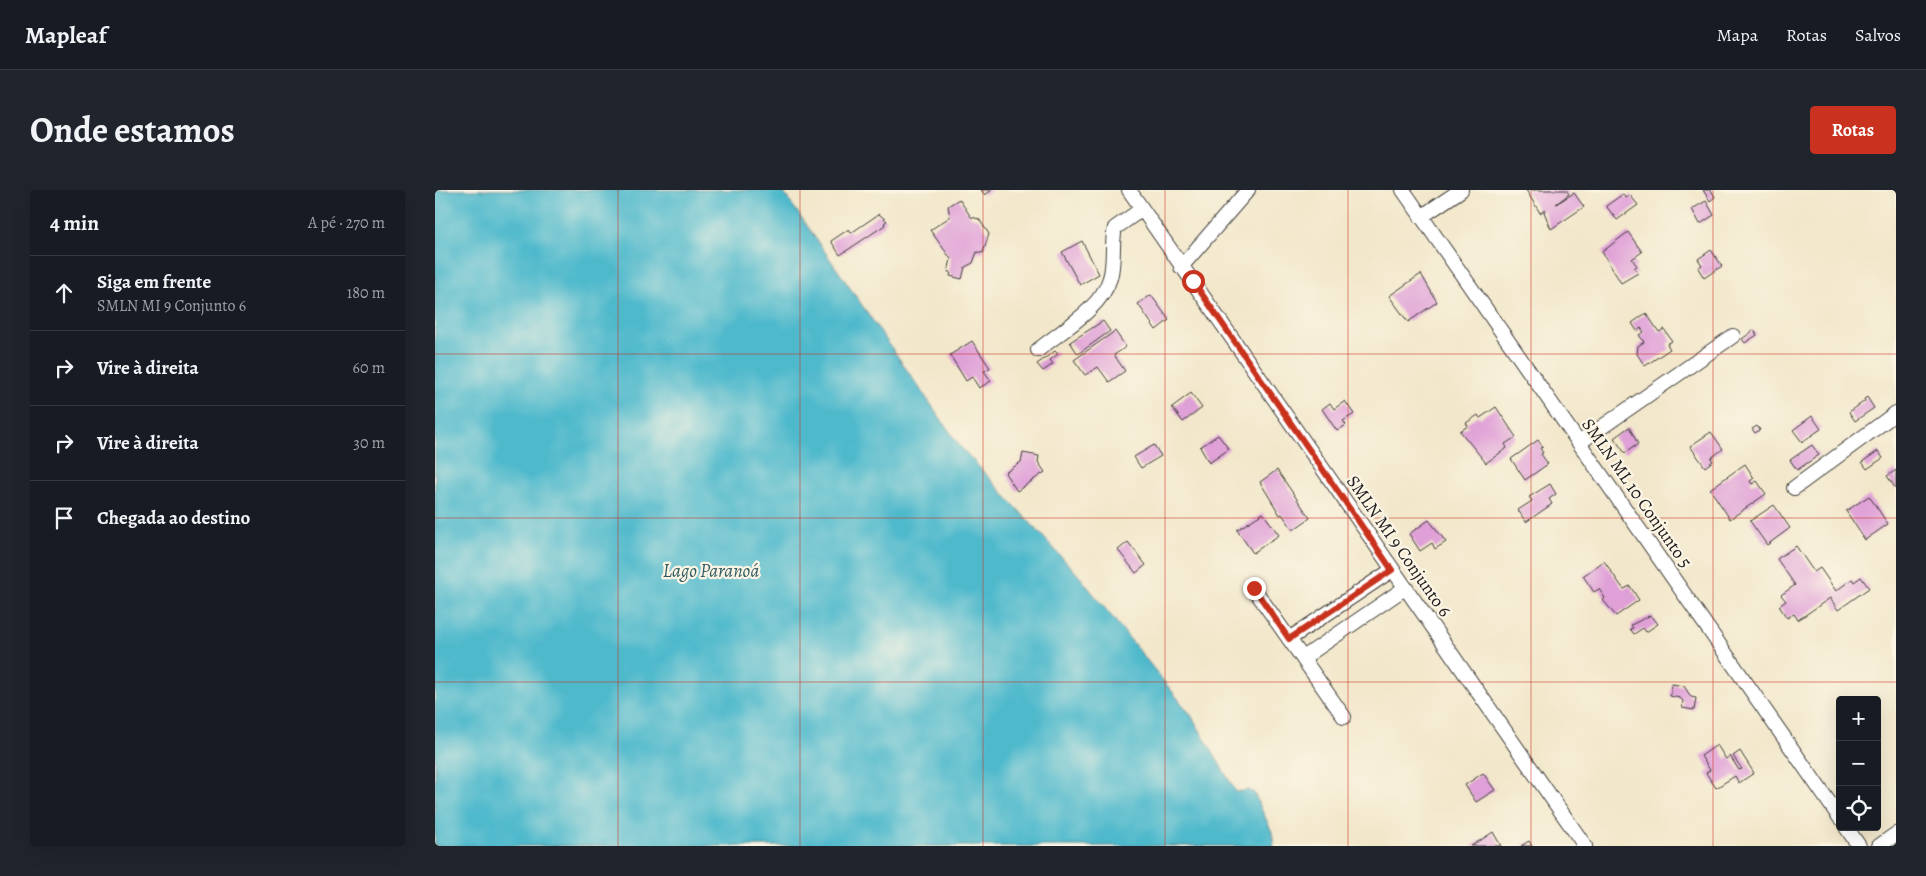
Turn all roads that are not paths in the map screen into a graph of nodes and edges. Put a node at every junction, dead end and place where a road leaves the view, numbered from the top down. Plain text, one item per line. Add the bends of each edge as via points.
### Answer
1 (1129, 190) edge
2 (1248, 190) edge
3 (1403, 190) edge
4 (1461, 190) edge
5 (1142, 209) junction
6 (1421, 217) junction
7 (1181, 267) junction
8 (1733, 336) dead end
9 (1038, 350) dead end
10 (1896, 413) edge
11 (1579, 443) junction
12 (1794, 488) dead end
13 (1392, 570) junction
14 (1254, 588) dead end
15 (1405, 588) junction
16 (1289, 639) junction
17 (1303, 658) junction
18 (1344, 717) dead end
19 (1836, 812) edge
20 (1849, 831) edge
21 (1896, 834) edge
22 (1585, 846) edge
23 (1859, 846) edge
24 (1879, 846) edge

1 - 5 street, SMLN MI 9 Conjunto 6
2 - 7 street
3 - 6 street, SMLN ML 10 Conjunto 5
4 - 6 street
5 - 7 street, SMLN MI 9 Conjunto 6
5 - 9 street via 1115,228 1112,268 1103,294
6 - 11 street, SMLN ML 10 Conjunto 5
7 - 13 street, SMLN MI 9 Conjunto 6
8 - 11 street
10 - 12 street
11 - 19 street, SMLN ML 10 Conjunto 5
13 - 15 street, SMLN MI 9 Conjunto 6
13 - 16 street
14 - 16 street
15 - 17 street
15 - 22 street, SMLN MI 9 Conjunto 6
16 - 17 street
17 - 18 street
20 - 23 street
21 - 24 street

